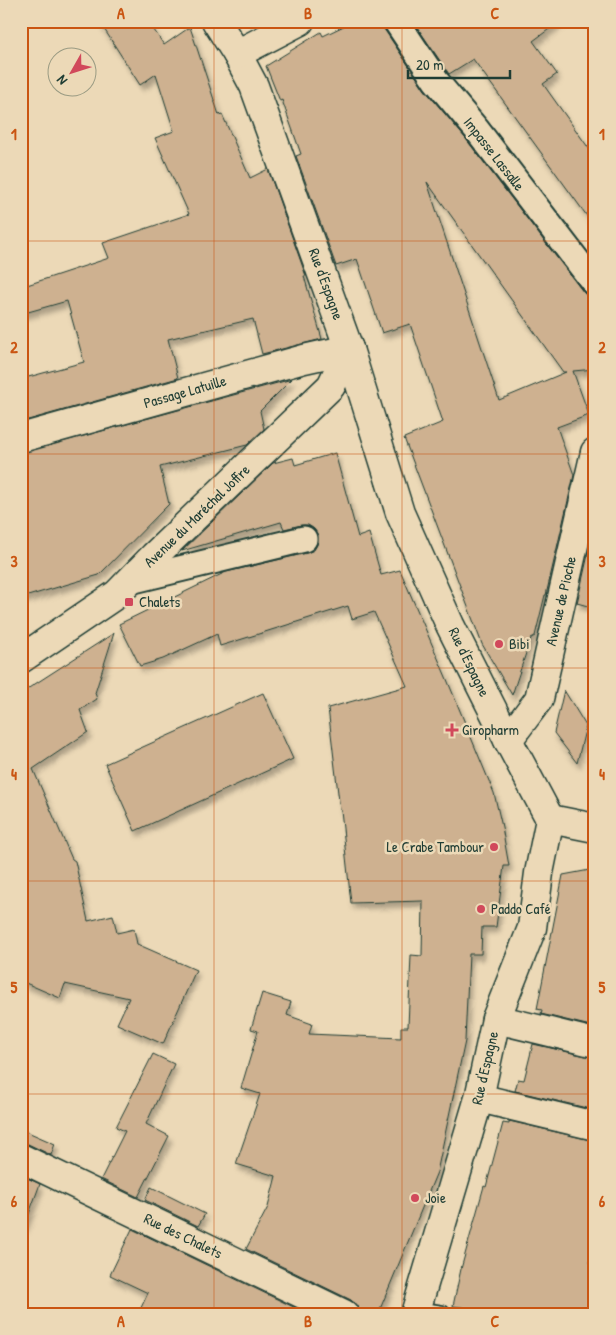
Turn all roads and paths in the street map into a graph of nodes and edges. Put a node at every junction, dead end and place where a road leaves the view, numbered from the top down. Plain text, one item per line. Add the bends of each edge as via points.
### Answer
1 (216, 21) edge
2 (300, 21) edge
3 (396, 21) edge
4 (237, 54) junction
5 (595, 284) edge
6 (349, 349) junction
7 (21, 438) edge
8 (595, 452) edge
9 (304, 539) dead end
10 (130, 581) junction
11 (21, 659) edge
12 (508, 740) junction
13 (550, 819) junction
14 (595, 828) edge
15 (496, 1020) junction
16 (595, 1043) edge
17 (479, 1098) junction
18 (595, 1126) edge
19 (21, 1158) edge
20 (424, 1312) edge
21 (344, 1314) edge

1 - 4 street, Rue d'Espagne
2 - 4 street
3 - 5 street, Impasse Lassalle via 436,81
4 - 6 street, Rue d'Espagne via 254,86
6 - 7 street, Passage Latuille
6 - 10 street, Avenue du Maréchal Joffre via 331,386
6 - 12 street, Rue d'Espagne via 400,512 450,625
8 - 12 street, Avenue de Pioche via 539,699
9 - 10 street
10 - 11 street, Avenue du Maréchal Joffre via 117,594
12 - 13 street, Rue d'Espagne
13 - 14 street
13 - 15 street, Rue d'Espagne via 532,928
15 - 16 street
15 - 17 street, Rue d'Espagne
17 - 18 street
17 - 20 street, Rue d'Espagne
19 - 21 street, Rue des Chalets

